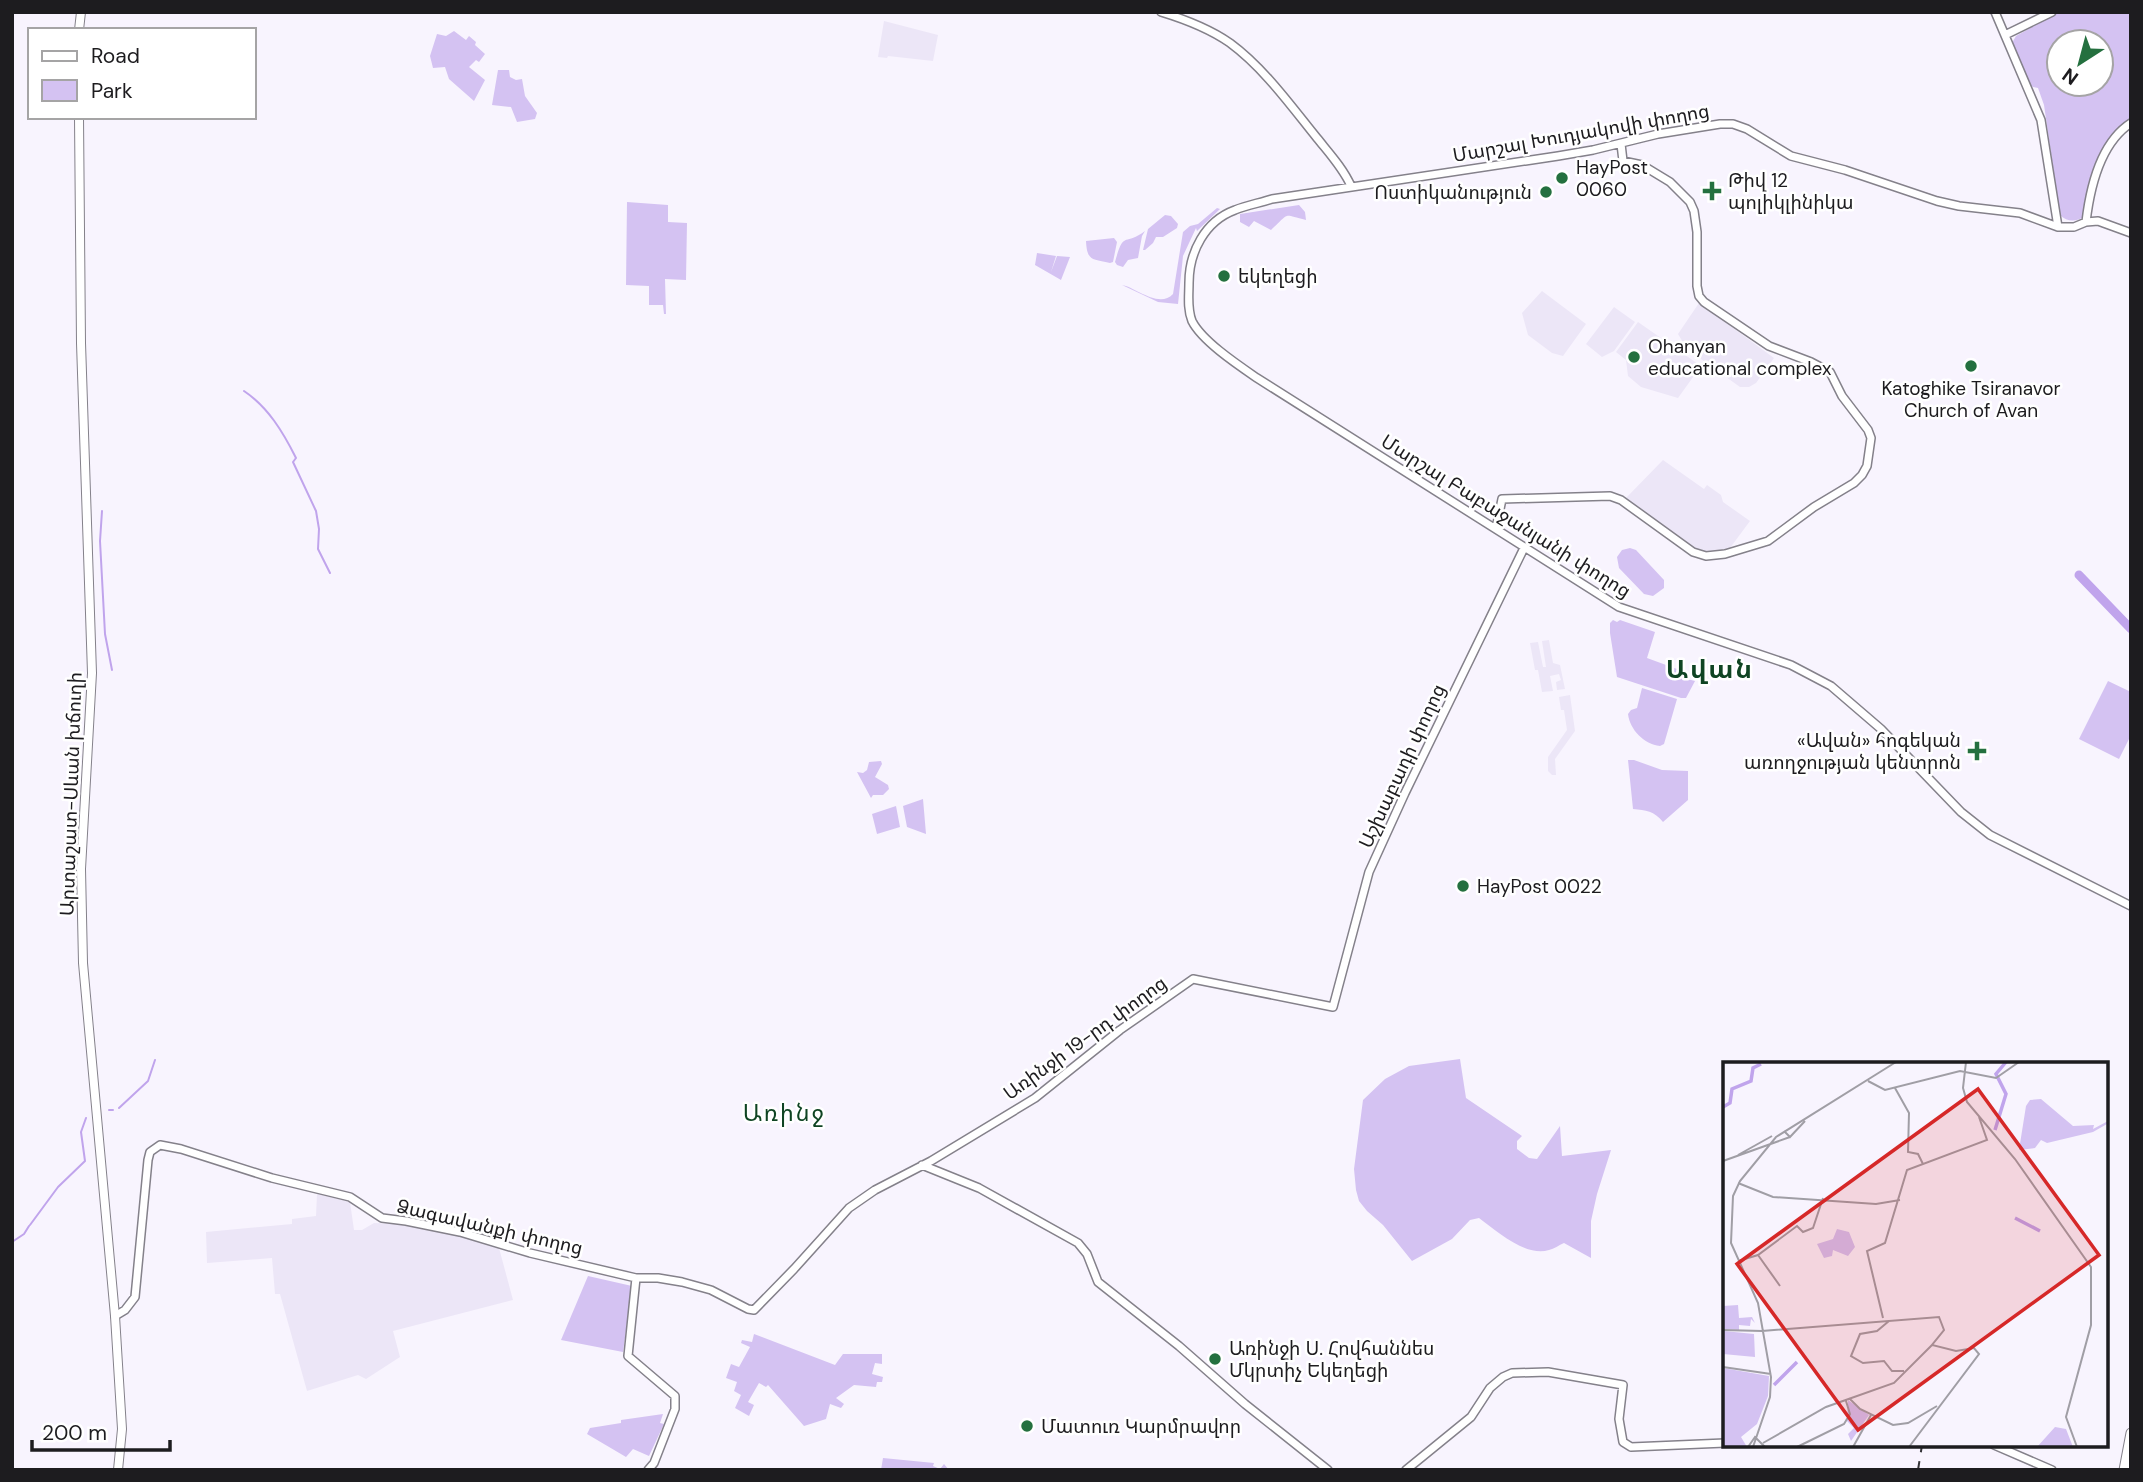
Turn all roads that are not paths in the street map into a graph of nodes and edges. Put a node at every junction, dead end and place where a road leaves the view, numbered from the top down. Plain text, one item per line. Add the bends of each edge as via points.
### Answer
1 (1161, 12) edge
2 (1995, 12) edge
3 (2052, 12) edge
4 (2005, 35) junction
5 (79, 119) edge
6 (2131, 123) edge
7 (1621, 144) junction
8 (1351, 186) junction
9 (2086, 222) junction
10 (2058, 227) junction
11 (2131, 233) edge
12 (1496, 529) junction
13 (1524, 548) junction
14 (2131, 906) edge
15 (1193, 979) joint
16 (922, 1165) junction
17 (636, 1278) junction
18 (754, 1310) joint
19 (115, 1316) junction
20 (2131, 1433) edge
21 (1723, 1443) edge
22 (1999, 1447) edge
23 (118, 1470) edge
24 (649, 1470) edge
25 (1328, 1470) edge
26 (1406, 1470) edge
27 (2052, 1470) edge
28 (2124, 1470) edge

1 - 8 street via 1227,41 1248,59
2 - 4 street
3 - 4 street
4 - 10 street via 2041,120
5 - 19 main road, Արտաշատ-Սևան խճուղի via 92,673 81,916
6 - 9 street via 2112,141 2100,165
7 - 8 street, Մարշալ Խուդյակովի փողոց
7 - 10 street, Մարշալ Խուդյակովի փողոց via 1734,124 1791,156 1937,201 2020,213
7 - 12 street via 1623,161 1642,165 1670,182 1690,202 1697,232 1699,296 1769,346 1830,372 1868,430 1867,466 1854,483 1768,541 1726,554 1693,552 1610,496 1503,499
8 - 12 street, Մարշալ Բաբաջանյանի փողոց via 1272,199 1214,221 1197,244 1189,272 1193,322 1240,366
9 - 10 street
9 - 11 street via 2098,221
12 - 13 street, Մարշալ Բաբաջանյանի փողոց
13 - 14 street, Մարշալ Բաբաջանյանի փողոց via 1619,607 1791,665 1831,686 1975,824
13 - 15 street, Աշխաբադի փողոց via 1369,872 1333,1007
15 - 16 street, Առինջի 19-րդ փողոց via 1035,1098
16 - 18 street, Առինջի 19-րդ փողոց via 849,1208
16 - 25 street via 979,1188 1078,1243 1096,1279 1111,1293
17 - 18 street, Ձագավանքի փողոց via 682,1282
17 - 19 street, Ձագավանքի փողոց via 460,1232 382,1218 350,1197 160,1145 148,1160 135,1297
17 - 24 street via 628,1356 675,1396 676,1409
19 - 23 main road, Արտաշատ-Սևան խճուղի via 122,1429
20 - 28 highway
21 - 26 street via 1631,1447 1623,1442 1619,1419 1623,1385 1548,1372 1512,1373 1490,1388 1471,1417
22 - 27 street

